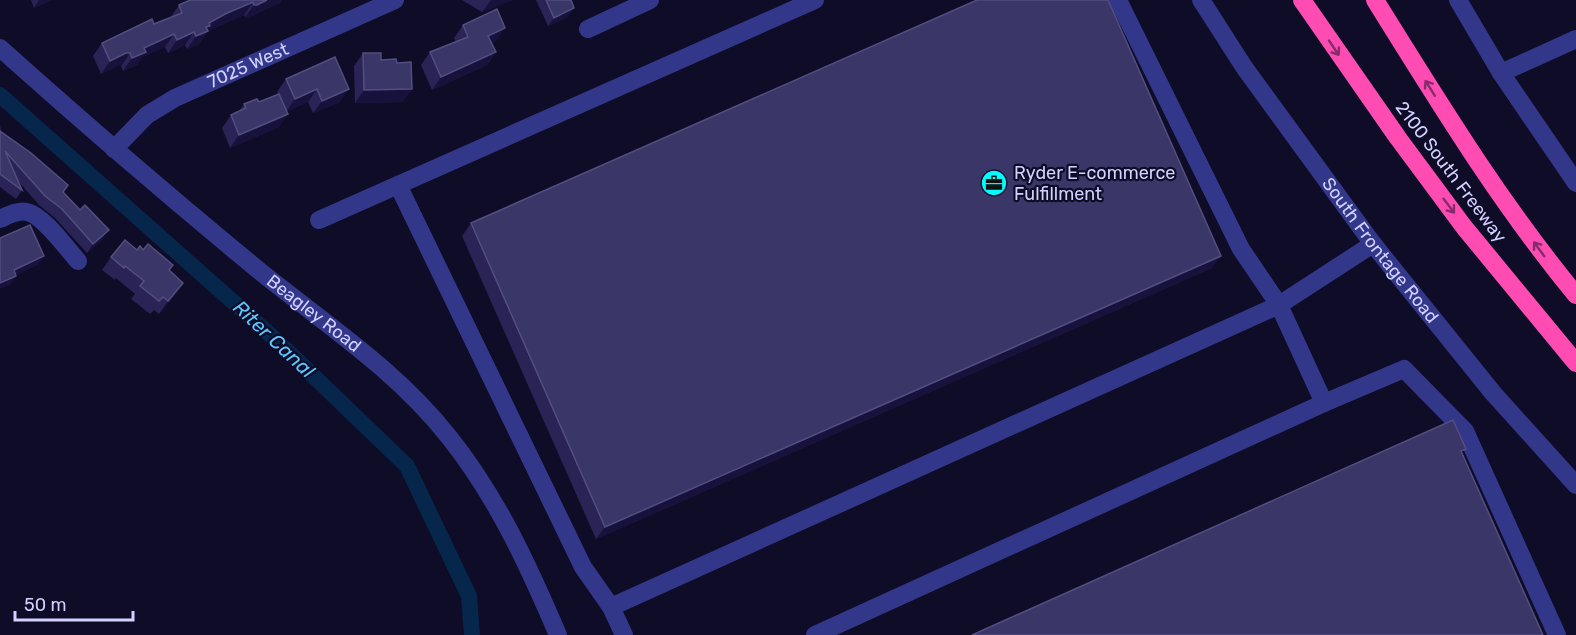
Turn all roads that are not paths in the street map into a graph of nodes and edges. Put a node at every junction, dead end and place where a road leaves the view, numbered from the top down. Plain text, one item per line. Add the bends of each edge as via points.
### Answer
1 (395, 0) edge
2 (650, 0) edge
3 (815, 0) edge
4 (1118, 0) edge
5 (1200, 0) edge
6 (1302, 0) edge
7 (1375, 0) edge
8 (1458, 0) edge
9 (588, 29) dead end
10 (1575, 44) edge
11 (0, 48) edge
12 (1501, 73) junction
13 (114, 149) junction
14 (1576, 183) edge
15 (398, 185) junction
16 (0, 219) edge
17 (319, 220) dead end
18 (1373, 244) junction
19 (78, 261) dead end
20 (1576, 295) edge
21 (1279, 305) junction
22 (1576, 363) edge
23 (1324, 403) junction
24 (1576, 485) edge
25 (611, 607) junction
26 (558, 635) edge
27 (624, 635) edge
28 (815, 635) edge
29 (1557, 635) edge

1 - 13 street, 7025 West via 175,98 147,115
2 - 9 street
3 - 15 street
4 - 21 street via 1241,249
5 - 18 street, South Frontage Road
6 -> 22 highway, 2100 South Freeway via 1458,218
20 -> 7 highway, 2100 South Freeway via 1476,162
8 - 12 street
10 - 12 street
11 - 13 street, Beagley Road
12 - 14 street
13 - 26 street, Beagley Road via 381,366 431,416 495,502
15 - 17 street
15 - 25 street via 583,567
16 - 19 street via 30,212
18 - 21 street
18 - 24 street, South Frontage Road via 1493,393
21 - 23 street
21 - 25 street
23 - 28 street
23 - 29 street via 1404,369 1465,431
25 - 27 street

